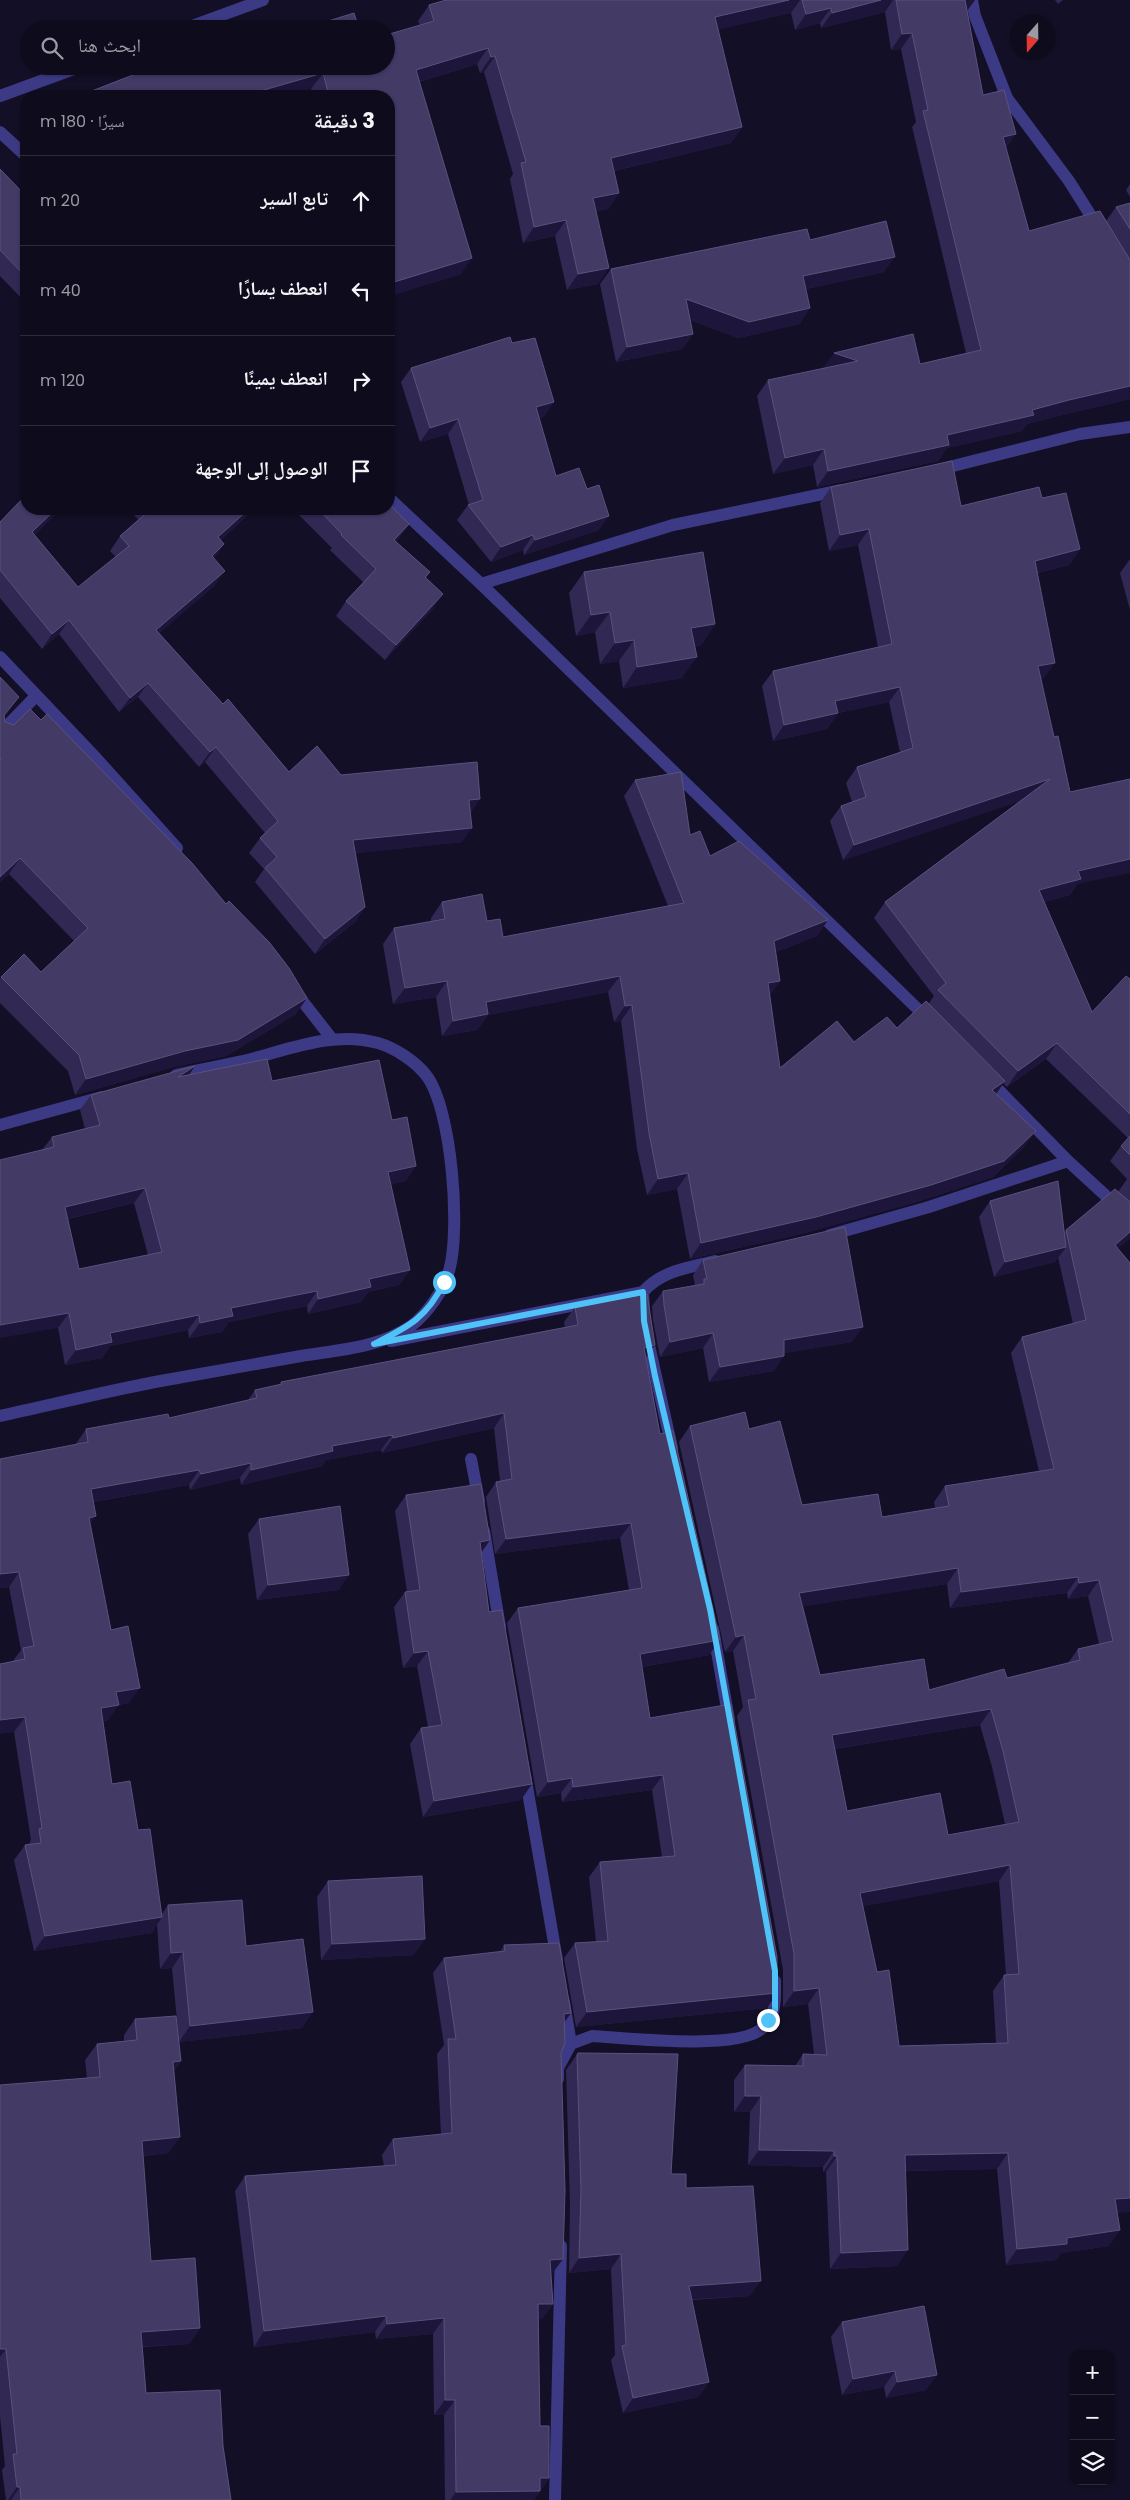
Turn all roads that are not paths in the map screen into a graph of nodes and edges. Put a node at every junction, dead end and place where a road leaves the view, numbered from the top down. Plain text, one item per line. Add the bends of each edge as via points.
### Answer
1 (263, 0) edge
2 (972, 0) edge
3 (209, 20) edge
4 (57, 75) edge
5 (0, 96) edge
6 (0, 132) edge
7 (20, 150) edge
8 (1103, 236) edge
9 (1130, 427) edge
10 (920, 474) edge
11 (854, 488) edge
12 (395, 504) edge
13 (481, 584) junction
14 (0, 658) edge
15 (36, 696) junction
16 (0, 733) edge
17 (188, 861) edge
18 (286, 981) edge
19 (936, 1027) edge
20 (332, 1039) junction
21 (978, 1069) edge
22 (165, 1078) edge
23 (118, 1092) edge
24 (0, 1125) edge
25 (1068, 1161) junction
26 (1130, 1218) edge
27 (816, 1239) edge
28 (728, 1258) edge
29 (643, 1292) junction
30 (374, 1344) junction
31 (0, 1416) edge
32 (471, 1459) dead end
33 (675, 1463) edge
34 (711, 1619) edge
35 (503, 1644) edge
36 (732, 1736) edge
37 (523, 1761) edge
38 (775, 1971) edge
39 (571, 2044) junction
40 (558, 2087) edge
41 (561, 2235) edge
42 (555, 2500) edge

1 - 3 street
2 - 8 street via 1007,98 1069,181
4 - 5 street
6 - 7 street
9 - 10 street via 1080,434
11 - 13 street via 673,525
12 - 13 street
13 - 19 street
14 - 15 street
15 - 16 street
15 - 17 street
18 - 20 street
20 - 22 street
20 - 30 street via 380,1044 426,1075 438,1099 447,1141 455,1239 449,1273 429,1308 412,1325
21 - 25 street
23 - 24 street
25 - 26 street
25 - 27 street via 929,1207
28 - 29 street via 668,1272
29 - 30 street
29 - 33 street via 644,1321
30 - 31 street via 153,1382
32 - 35 street
34 - 36 street
37 - 39 street
38 - 39 street via 775,2010 761,2030 732,2040 592,2036
39 - 40 street via 558,2068
41 - 42 street

